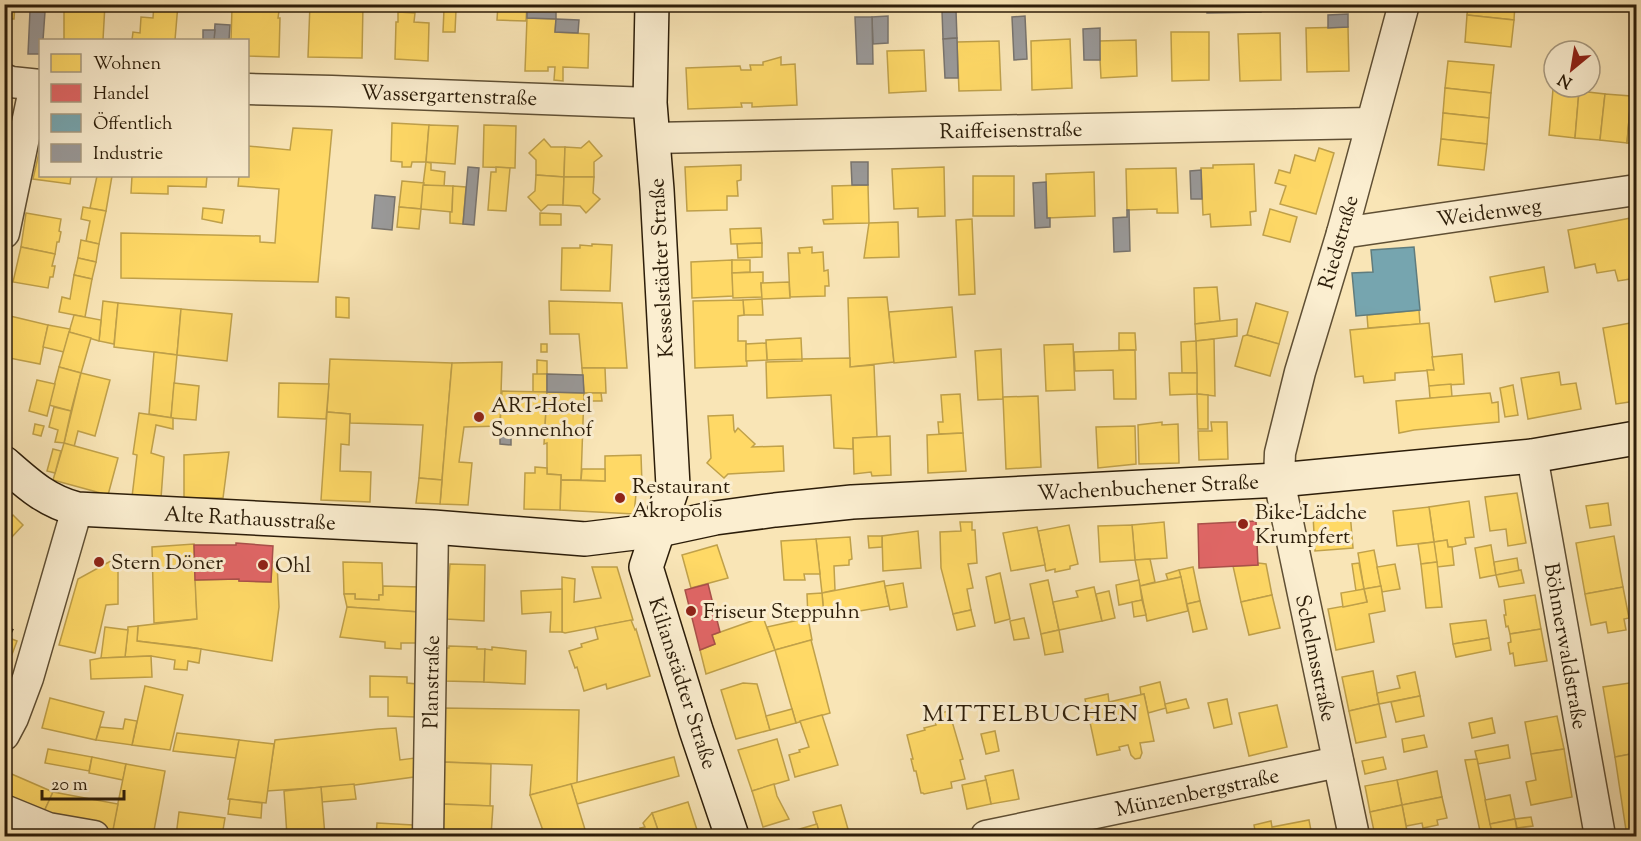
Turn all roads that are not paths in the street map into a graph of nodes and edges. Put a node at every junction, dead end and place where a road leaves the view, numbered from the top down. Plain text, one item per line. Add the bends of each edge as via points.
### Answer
1 (652, 4) edge
2 (1404, 4) edge
3 (4, 79) edge
4 (38, 85) edge
5 (249, 89) edge
6 (650, 103) junction
7 (1371, 123) junction
8 (652, 138) junction
9 (1636, 190) edge
10 (4, 233) edge
11 (1342, 233) junction
12 (1636, 438) edge
13 (1532, 456) junction
14 (4, 463) edge
15 (1279, 480) junction
16 (77, 509) junction
17 (433, 527) junction
18 (658, 530) junction
19 (4, 735) edge
20 (1338, 762) junction
21 (4, 810) edge
22 (94, 837) edge
23 (428, 837) edge
24 (732, 837) edge
25 (986, 837) edge
26 (1354, 837) edge
27 (1600, 837) edge

1 - 6 main road, Kesselstädter Straße
2 - 7 street, Riedstraße
3 - 4 street
4 - 10 street
5 - 6 street, Wassergartenstraße
6 - 8 main road, Kesselstädter Straße
7 - 8 street, Raiffeisenstraße
7 - 11 street, Riedstraße
8 - 18 main road, Kesselstädter Straße via 673,486
9 - 11 street, Weidenweg
11 - 15 street, Riedstraße via 1300,372 1280,453
12 - 13 main road, Wachenbuchener Straße
13 - 15 main road, Wachenbuchener Straße
13 - 27 street, Böhmerwaldstraße
14 - 16 main road, Alte Rathausstraße via 47,498
15 - 18 main road, Wachenbuchener Straße via 852,502 725,517
15 - 20 street, Schelmsstraße
16 - 17 main road, Alte Rathausstraße
16 - 19 street via 28,678
17 - 18 main road, Alte Rathausstraße via 585,539
17 - 23 street, Planstraße
18 - 24 main road, Kilianstädter Straße via 646,567
20 - 25 street, Münzenbergstraße
20 - 26 street, Schelmsstraße
21 - 22 street via 48,828

